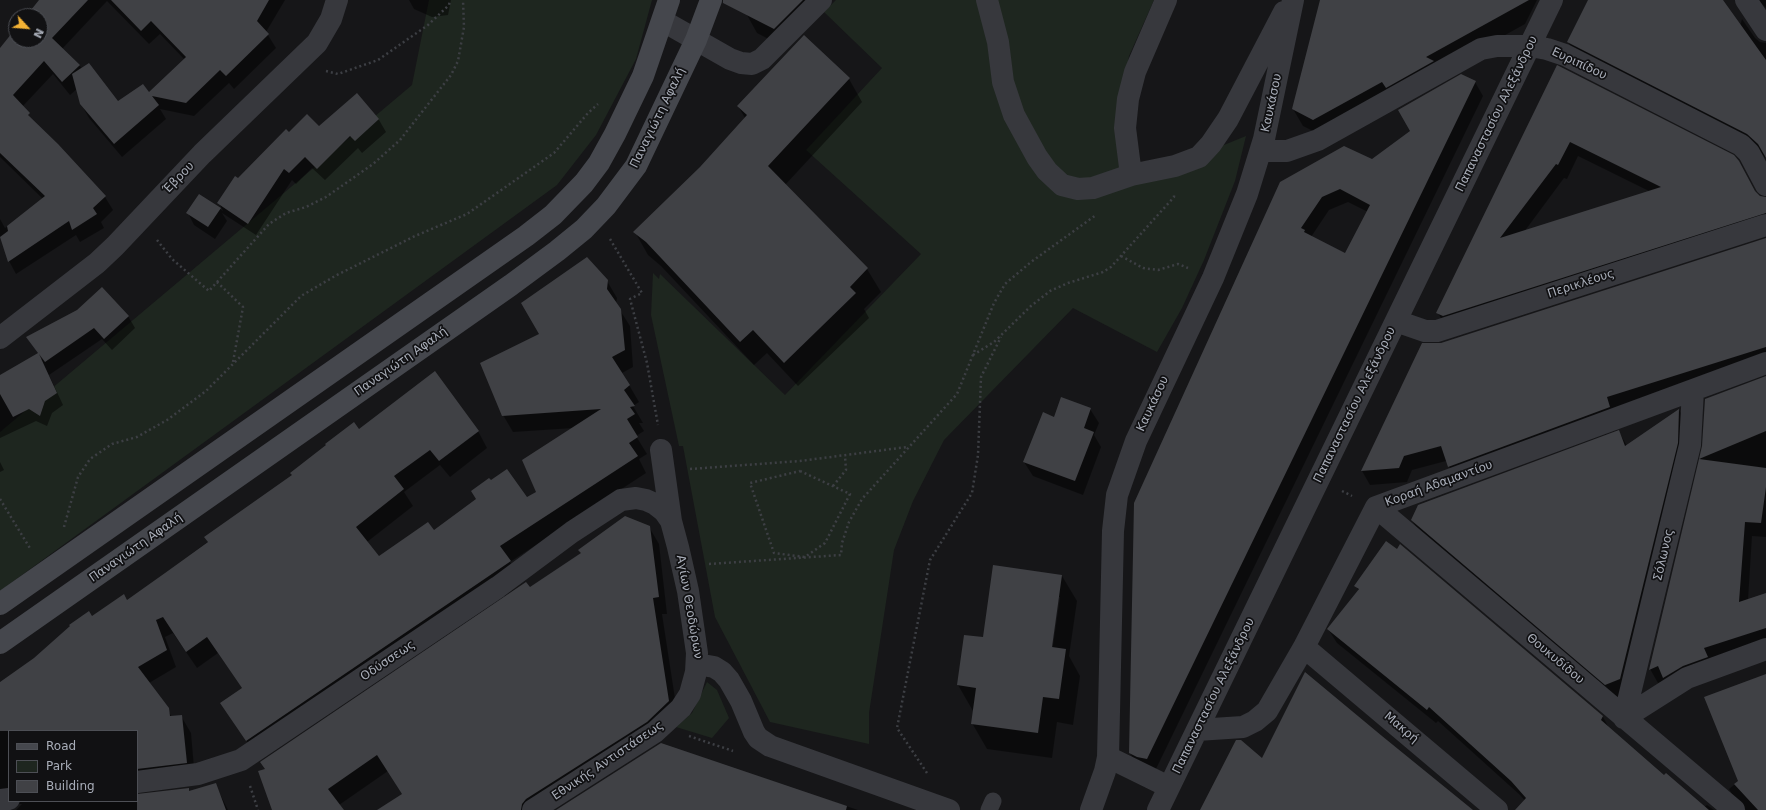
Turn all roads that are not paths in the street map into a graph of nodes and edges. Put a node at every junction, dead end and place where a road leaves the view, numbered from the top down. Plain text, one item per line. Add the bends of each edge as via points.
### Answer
1 (337, 0) edge
2 (669, 0) edge
3 (712, 0) edge
4 (821, 0) edge
5 (987, 0) edge
6 (1166, 0) edge
7 (1290, 0) edge
8 (1293, 0) edge
9 (1552, 0) edge
10 (1746, 0) edge
11 (663, 21) junction
12 (1766, 30) edge
13 (696, 40) junction
14 (1530, 46) junction
15 (1261, 151) junction
16 (1132, 175) junction
17 (1766, 185) edge
18 (1766, 225) edge
19 (1396, 321) junction
20 (0, 338) edge
21 (1766, 363) edge
22 (1693, 390) junction
23 (662, 460) road end
24 (621, 500) joint
25 (1376, 507) junction
26 (670, 521) junction
27 (0, 604) edge
28 (0, 643) edge
29 (1304, 647) junction
30 (1766, 649) edge
31 (697, 664) junction
32 (1624, 718) junction
33 (1197, 730) junction
34 (1108, 757) junction
35 (138, 782) edge
36 (1169, 787) junction
37 (534, 810) edge
38 (949, 810) edge
39 (1091, 810) edge
40 (1158, 810) edge
41 (1497, 810) edge
42 (1734, 810) edge

1 - 20 street, Έβρου via 327,28 317,43 202,154 97,263
2 - 11 street
3 - 13 street, Παναγιώτη Αφαλή
4 - 13 street via 762,58 752,64 730,59
5 - 16 street via 993,19 1003,82 1014,115 1044,168 1062,185 1078,189 1093,188
6 - 16 street via 1135,72 1128,99 1125,128
7 - 16 street via 1228,119 1208,148 1199,157 1187,163
8 - 15 street, Καυκάσου
9 - 14 street, Παπαναστασίου Αλεξάνδρου
10 - 12 street
11 - 13 street
11 - 27 street via 632,101 607,149 588,178 564,205 535,229
13 - 28 street, Παναγιώτη Αφαλή via 636,166 606,206 568,243
14 - 15 street, Ευριπίδου via 1497,46 1481,49 1318,140 1288,152
14 - 17 street, Ευριπίδου via 1565,55 1741,145 1749,153
14 - 19 street, Παπαναστασίου Αλεξάνδρου
15 - 34 street, Καυκάσου via 1236,224 1136,441 1117,495 1113,531
18 - 19 street, Περικλέους via 1437,331 1424,331
19 - 33 street, Παπαναστασίου Αλεξάνδρου
21 - 22 street, Κοραή Αδαμαντίου
22 - 25 street, Κοραή Αδαμαντίου
22 - 32 street, Σόλωνος via 1690,445
23 - 26 street
24 - 26 street, Αγίων Θεοδώρων via 646,500 664,511
24 - 35 street, Οδύσσεως via 572,532 243,766
25 - 29 street, Κοραή Αδαμαντίου
25 - 32 street, Θουκυδίδου
26 - 31 street, Αγίων Θεοδώρων via 683,566 696,641
29 - 33 street, Κοραή Αδαμαντίου via 1267,711 1255,721 1243,727
29 - 41 street, Μακρή
30 - 32 street via 1686,678
31 - 37 street, Εθνικής Αντιστάσεως via 690,694 672,718 649,736
31 - 38 street, Αγίων Θεοδώρων via 714,667 722,672 741,701 754,732 770,746
32 - 42 street, Θουκυδίδου
33 - 36 street, Παπαναστασίου Αλεξάνδρου
34 - 36 street
34 - 39 street, Καυκάσου
36 - 40 street, Παπαναστασίου Αλεξάνδρου

